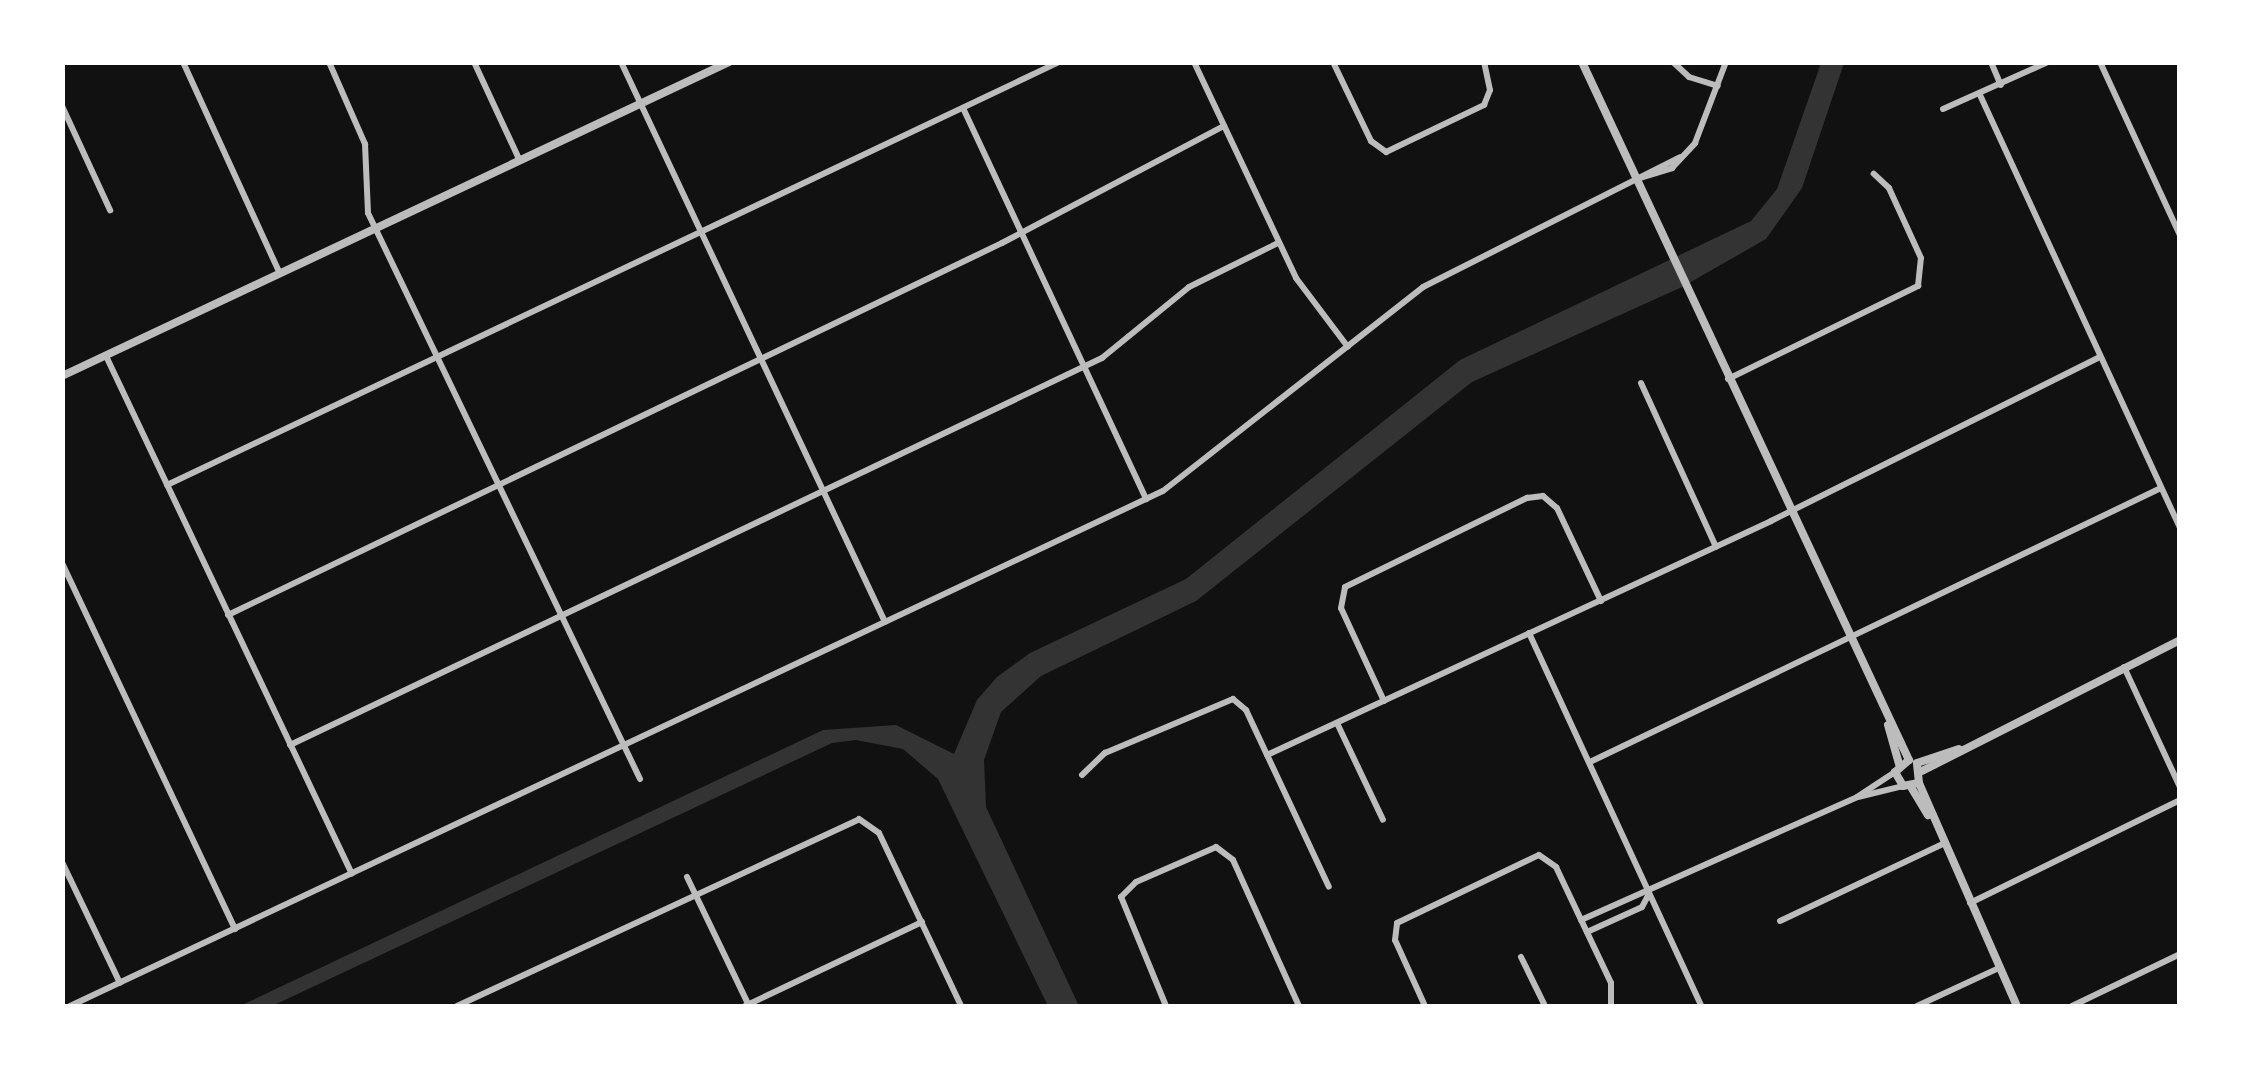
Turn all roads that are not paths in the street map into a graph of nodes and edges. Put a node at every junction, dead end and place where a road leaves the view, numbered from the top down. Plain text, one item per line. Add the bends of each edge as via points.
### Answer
1 (184, 62) edge
2 (328, 62) edge
3 (474, 62) edge
4 (621, 62) edge
5 (729, 62) edge
6 (1059, 62) edge
7 (1194, 62) edge
8 (1333, 62) edge
9 (1484, 62) edge
10 (1582, 62) edge
11 (1673, 62) edge
12 (1726, 62) edge
13 (1991, 62) edge
14 (2048, 62) edge
15 (2100, 62) edge
16 (2001, 85) junction
17 (1718, 86) junction
18 (1980, 96) junction
19 (640, 104) junction
20 (62, 106) edge
21 (963, 108) junction
22 (1942, 109) dead end
23 (1224, 126) junction
24 (520, 161) junction
25 (1874, 174) dead end
26 (1636, 179) junction
27 (110, 210) dead end
28 (375, 228) junction
29 (700, 232) junction
30 (1022, 232) junction
31 (2180, 236) edge
32 (1278, 243) junction
33 (280, 274) junction
34 (1348, 347) junction
35 (106, 356) junction
36 (2100, 357) junction
37 (438, 358) junction
38 (760, 358) junction
39 (1084, 366) junction
40 (62, 376) edge
41 (1728, 380) junction
42 (1640, 383) dead end
43 (167, 485) junction
44 (500, 485) junction
45 (2161, 488) junction
46 (824, 490) junction
47 (1146, 499) junction
48 (1788, 512) junction
49 (2180, 527) edge
50 (1716, 546) junction
51 (62, 563) edge
52 (1601, 601) junction
53 (228, 615) junction
54 (562, 616) junction
55 (885, 622) junction
56 (1529, 634) junction
57 (2180, 640) edge
58 (1848, 641) junction
59 (2124, 667) junction
60 (1384, 701) junction
61 (1336, 723) junction
62 (290, 745) junction
63 (625, 746) junction
64 (1267, 755) junction
65 (1592, 762) junction
66 (1908, 766) junction
67 (1082, 775) dead end
68 (640, 779) dead end
69 (1911, 786) junction
70 (2180, 787) edge
71 (1857, 797) junction
72 (2180, 800) edge
73 (1382, 820) dead end
74 (1942, 844) junction
75 (62, 862) edge
76 (352, 874) junction
77 (687, 877) dead end
78 (1329, 887) dead end
79 (1650, 893) junction
80 (695, 894) junction
81 (1970, 903) junction
82 (1581, 920) junction
83 (1780, 921) dead end
84 (922, 922) junction
85 (235, 929) junction
86 (1586, 932) junction
87 (2180, 954) edge
88 (1521, 957) dead end
89 (1999, 968) junction
90 (120, 983) junction
91 (1612, 1005) edge
92 (70, 1006) edge
93 (456, 1006) edge
94 (747, 1006) edge
95 (962, 1006) edge
96 (1166, 1006) edge
97 (1299, 1006) edge
98 (1424, 1006) edge
99 (1545, 1006) edge
100 (1702, 1006) edge
101 (1917, 1006) edge
102 (2017, 1006) edge
103 (2072, 1006) edge

1 - 33 street
2 - 28 street via 365,144 368,213
3 - 24 street
4 - 19 street
5 - 19 street
6 - 21 street
7 - 23 street
8 - 9 street via 1382,150 1394,151 1476,111 1490,90
10 - 26 street
11 - 17 street via 1689,77
12 - 17 street
13 - 16 street
14 - 16 street
15 - 31 street
16 - 18 street
17 - 26 street via 1700,134 1680,157
18 - 22 street
18 - 36 street
19 - 24 street
19 - 29 street
20 - 27 street
21 - 29 street
21 - 30 street
23 - 30 street
23 - 32 street
24 - 28 street
25 - 41 street via 1889,188 1921,258 1922,281
26 - 34 street via 1434,280
26 - 41 street
28 - 33 street
28 - 37 street
29 - 37 street
29 - 38 street
30 - 38 street
30 - 39 street
32 - 34 street
32 - 39 street via 1201,280 1128,342
33 - 35 street
34 - 47 street via 1187,476
35 - 40 street
35 - 43 street
36 - 45 street
36 - 48 street
37 - 43 street
37 - 44 street
38 - 44 street
38 - 46 street
39 - 46 street
39 - 47 street
41 - 48 street
42 - 50 street
43 - 53 street
44 - 53 street
44 - 54 street
45 - 49 street
45 - 58 street
46 - 54 street
46 - 55 street
47 - 55 street
48 - 50 street
48 - 58 street
50 - 52 street
51 - 85 street
52 - 56 street
52 - 60 street via 1549,499 1526,498 1342,591 1344,614
53 - 62 street
54 - 62 street
54 - 63 street
55 - 63 street
56 - 60 street
56 - 65 street
57 - 59 street
58 - 65 street
58 - 66 street
59 - 66 street via 1960,748
59 - 70 street
60 - 61 street
61 - 64 street
61 - 73 street
62 - 76 street
63 - 68 street
63 - 76 street
64 - 67 street via 1233,699 1215,701 1105,752
64 - 78 street
65 - 79 street
66 - 69 street
66 - 69 street
66 - 71 street
69 - 71 street
69 - 74 street
71 - 79 street
72 - 81 street
74 - 81 street
74 - 83 street
75 - 90 street
76 - 85 street
77 - 80 street
79 - 82 street via 1636,892
79 - 86 street via 1642,907
79 - 100 street
80 - 84 street via 849,822 867,821
80 - 93 street
80 - 94 street
81 - 89 street
82 - 86 street
82 - 98 street via 1544,855 1395,926 1394,940
84 - 94 street
84 - 95 street
85 - 90 street
86 - 91 street via 1612,983
87 - 103 street
88 - 99 street
89 - 101 street
89 - 102 street
90 - 92 street
96 - 97 street via 1120,897 1136,882 1205,850 1223,849

